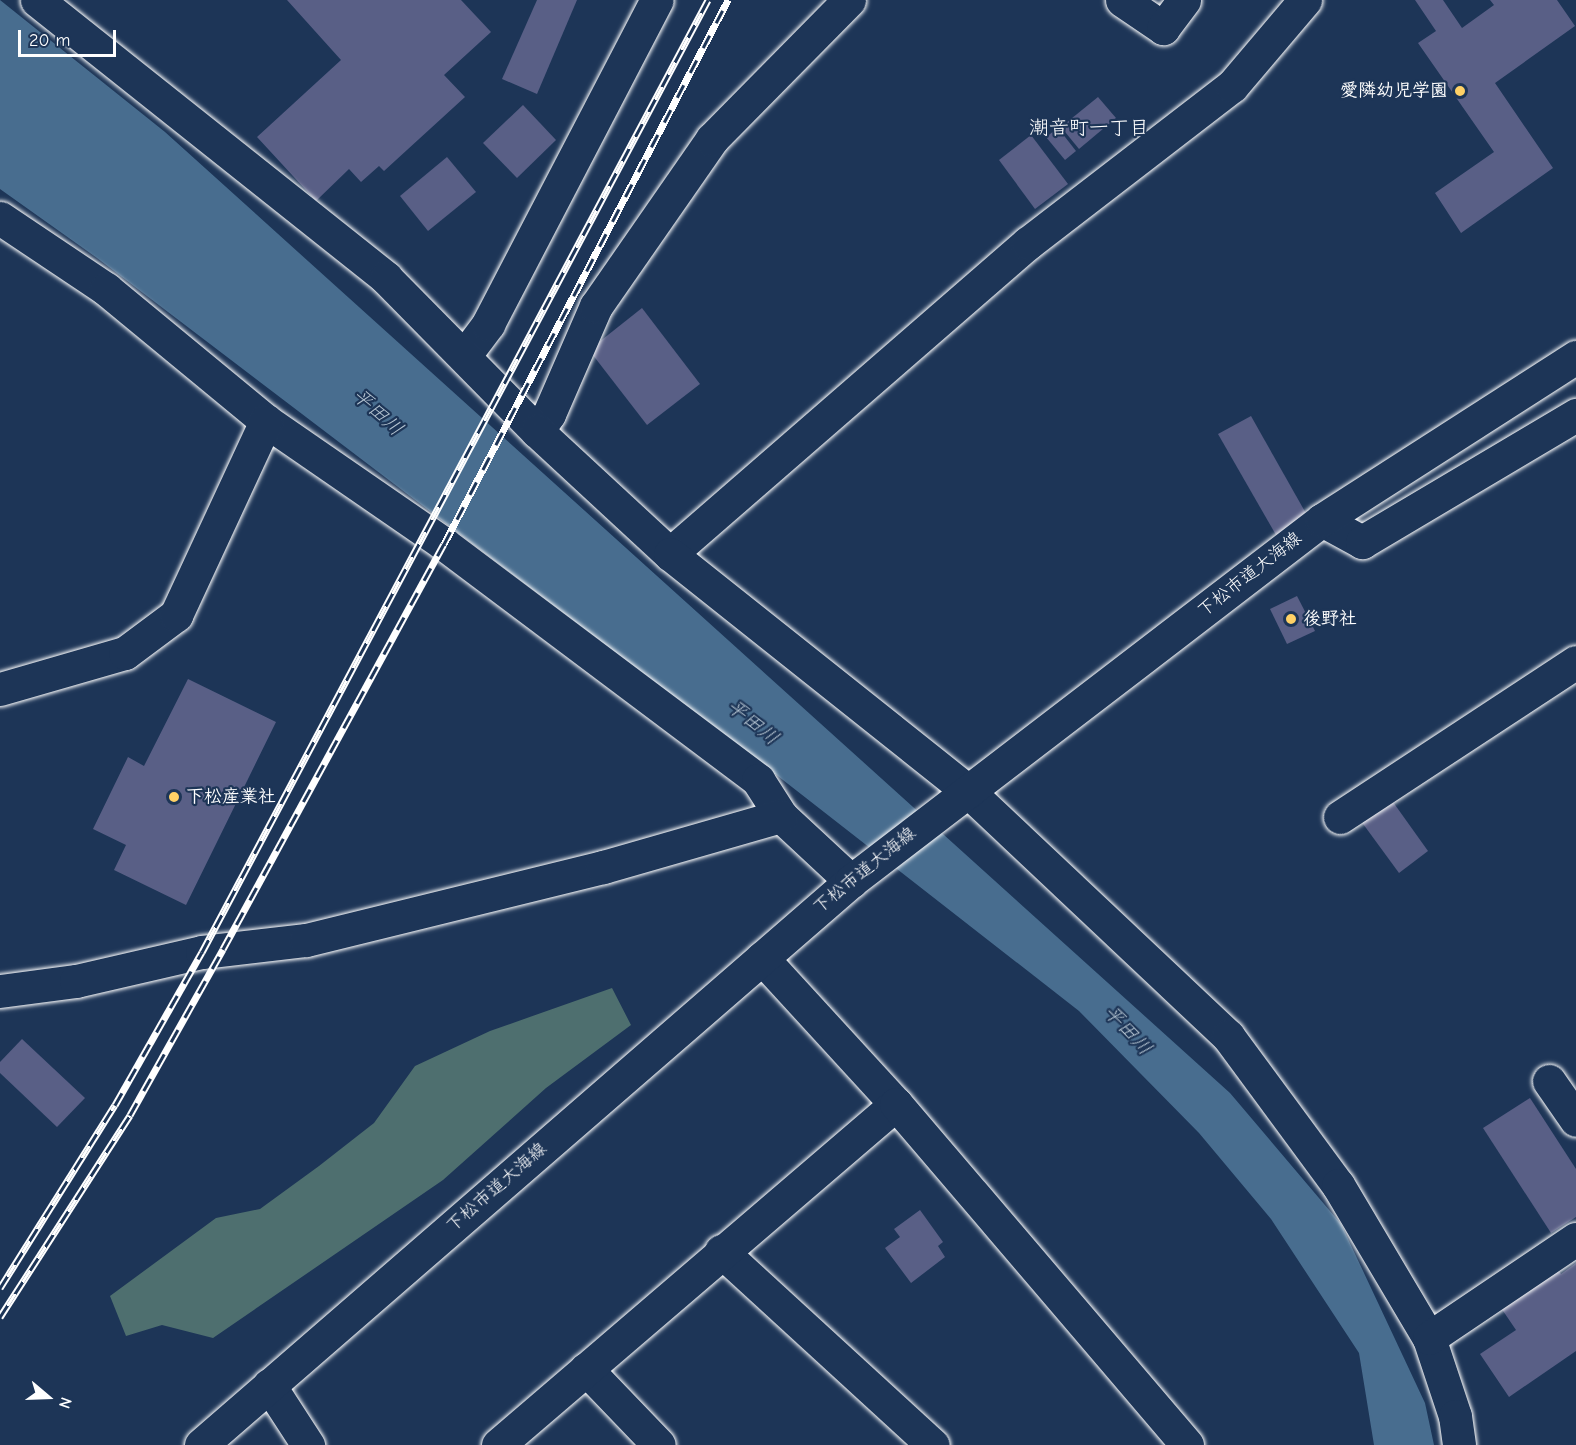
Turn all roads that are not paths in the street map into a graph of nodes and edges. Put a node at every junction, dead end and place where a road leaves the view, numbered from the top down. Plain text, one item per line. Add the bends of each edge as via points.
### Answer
1 (37, 0) edge
2 (657, 0) edge
3 (849, 0) edge
4 (1122, 0) edge
5 (1184, 0) edge
6 (1305, 0) edge
7 (0, 218) edge
8 (465, 355) junction
9 (1576, 357) edge
10 (1576, 415) edge
11 (267, 421) junction
12 (537, 431) junction
13 (1322, 520) junction
14 (670, 554) junction
15 (1576, 662) edge
16 (0, 688) edge
17 (957, 799) junction
18 (781, 816) junction
19 (1340, 817) dead end
20 (851, 881) junction
21 (762, 958) junction
22 (0, 991) edge
23 (1549, 1081) dead end
24 (896, 1104) junction
25 (1576, 1120) edge
26 (1576, 1239) edge
27 (721, 1251) junction
28 (1429, 1338) junction
29 (586, 1369) junction
30 (269, 1385) junction
31 (201, 1445) edge
32 (308, 1445) edge
33 (498, 1445) edge
34 (659, 1445) edge
35 (933, 1445) edge
36 (1186, 1445) edge
37 (1459, 1445) edge

1 - 8 street via 386,278
2 - 8 street via 489,324
3 - 12 street via 712,139 596,306 549,414
4 - 5 street via 1163,28
6 - 14 street via 1232,86 1028,243
7 - 11 street via 106,289
8 - 12 street
9 - 13 street, 下松市道大海線
10 - 13 street via 1362,542
11 - 16 street via 176,615 125,653
11 - 18 street via 444,544 758,780
12 - 14 street
13 - 17 street, 下松市道大海線
14 - 17 street
15 - 19 street
17 - 20 street, 下松市道大海線
17 - 28 street via 1228,1036 1338,1185
18 - 20 street
18 - 22 street via 603,867 306,940 202,952 76,981
20 - 21 street, 下松市道大海線
21 - 24 street
21 - 30 street, 下松市道大海線
23 - 25 street
24 - 27 street
24 - 36 street
26 - 28 street
27 - 29 street
27 - 35 street
28 - 37 street via 1455,1416
29 - 33 street
29 - 34 street
30 - 31 street, 下松市道大海線
30 - 32 street

